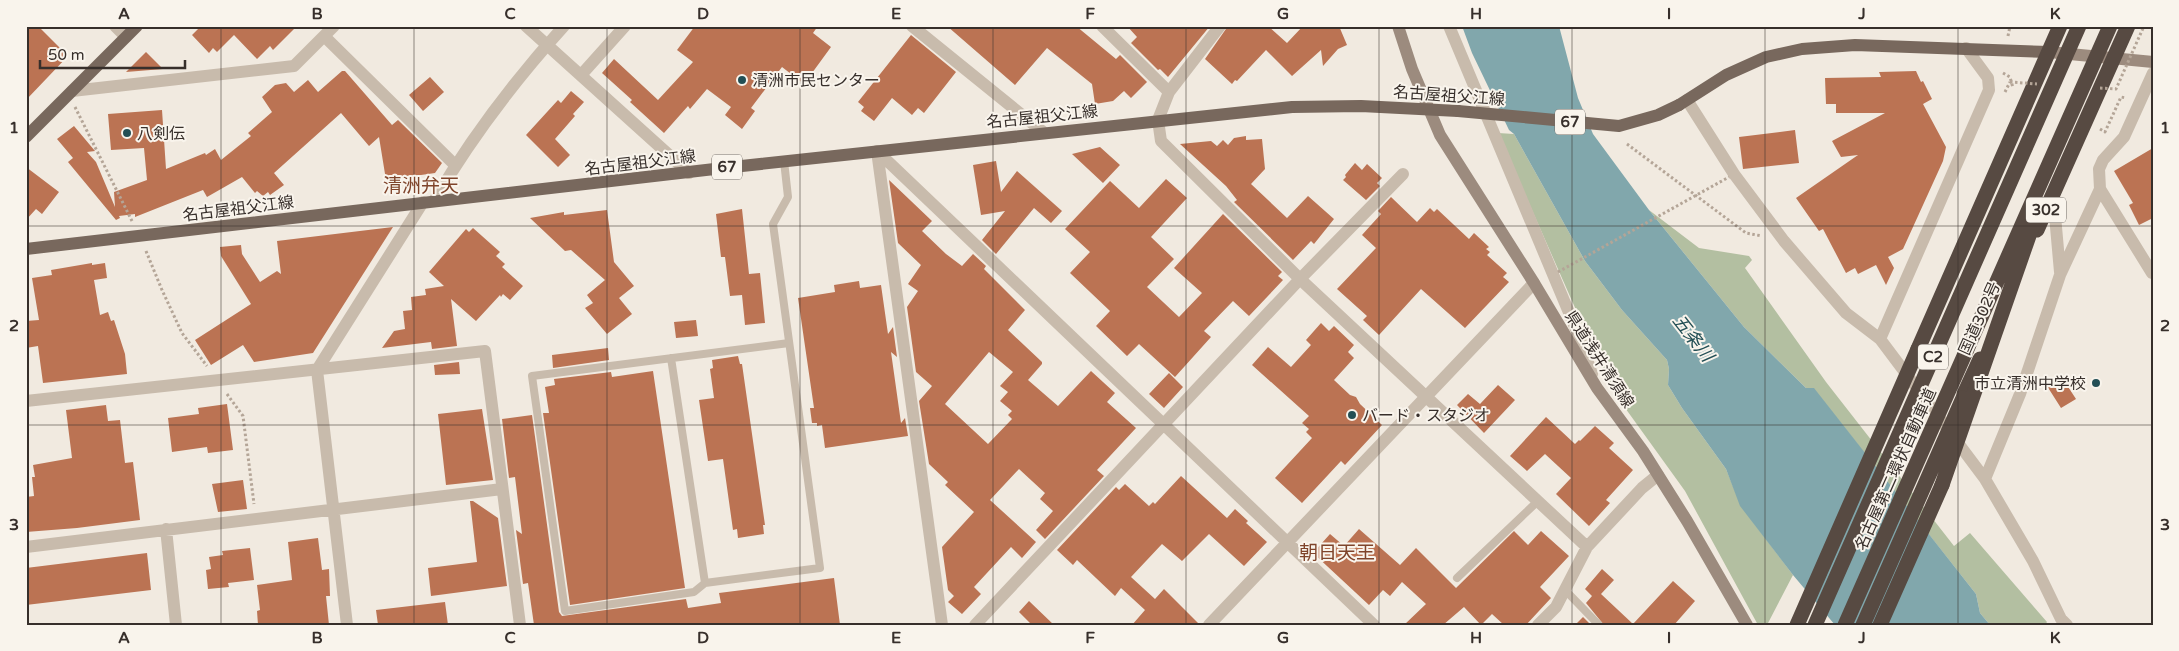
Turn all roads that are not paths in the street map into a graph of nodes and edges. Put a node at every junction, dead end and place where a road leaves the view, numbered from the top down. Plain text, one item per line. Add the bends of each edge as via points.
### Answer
1 (115, 26) edge
2 (137, 26) edge
3 (334, 26) edge
4 (526, 26) edge
5 (564, 26) edge
6 (625, 26) edge
7 (912, 26) edge
8 (1102, 26) edge
9 (1220, 26) edge
10 (1398, 26) edge
11 (1449, 26) edge
12 (2060, 26) edge
13 (2079, 26) edge
14 (2110, 26) edge
15 (2128, 26) edge
16 (324, 36) junction
17 (126, 38) junction
18 (547, 44) junction
19 (1966, 48) junction
20 (2049, 52) junction
21 (2113, 58) junction
22 (2153, 62) edge
23 (2153, 73) edge
24 (582, 74) junction
25 (1169, 92) junction
26 (71, 93) junction
27 (2077, 100) junction
28 (1683, 102) junction
29 (1430, 109) junction
30 (1158, 120) junction
31 (1043, 132) junction
32 (26, 137) edge
33 (877, 151) junction
34 (784, 161) junction
35 (455, 165) junction
36 (689, 173) junction
37 (1403, 174) dead end
38 (2100, 188) junction
39 (2054, 193) junction
40 (428, 202) junction
41 (26, 249) edge
42 (2152, 272) edge
43 (2060, 275) junction
44 (1300, 279) junction
45 (1534, 283) junction
46 (1880, 339) junction
47 (789, 343) junction
48 (671, 358) junction
49 (317, 370) junction
50 (1596, 388) junction
51 (1426, 396) junction
52 (26, 401) edge
53 (1164, 424) junction
54 (1658, 475) junction
55 (1985, 479) junction
56 (502, 489) junction
57 (1538, 501) junction
58 (334, 510) junction
59 (166, 529) junction
60 (1288, 542) junction
61 (26, 547) edge
62 (1587, 547) junction
63 (1457, 578) dead end
64 (705, 582) junction
65 (1565, 590) junction
66 (176, 625) edge
67 (347, 625) edge
68 (520, 625) edge
69 (942, 625) edge
70 (975, 625) edge
71 (1209, 625) edge
72 (1374, 625) edge
73 (1538, 625) edge
74 (1599, 625) edge
75 (1747, 625) edge
76 (1797, 625) edge
77 (1815, 625) edge
78 (1846, 625) edge
79 (1863, 625) edge
80 (1880, 625) edge
81 (2067, 625) edge

1 - 17 street
2 - 17 main road
3 - 16 street
4 - 18 street
5 - 18 street
6 - 24 street
7 - 31 street
8 - 25 street
9 - 25 street
10 - 29 main road, 県道浅井清須線
11 - 50 street via 1578,334
12 - 20 highway
13 - 77 highway, 名古屋第二環状自動車道 / C2, bridge
14 - 27 highway, 名古屋第二環状自動車道 / C2, bridge
15 - 21 highway, 国道302号 / 302
16 - 26 street via 294,66
16 - 35 street
17 - 26 main road
18 - 24 street
18 - 35 street
19 - 20 main road, 名古屋祖父江線 / 67
19 - 28 main road, 名古屋祖父江線 / 67 via 1848,45 1802,49 1766,57 1726,75
19 - 46 street via 1986,73 1989,90
20 - 21 main road
20 - 76 highway, bridge
21 - 22 main road
21 - 39 highway, 国道302号 / 302
23 - 38 street via 2124,137 2102,160 2098,169
24 - 36 street
25 - 30 street
26 - 32 main road
27 - 78 highway, 名古屋第二環状自動車道 / C2, bridge
27 - 80 highway, bridge via 1942,485
28 - 29 main road, 名古屋祖父江線 / 67, bridge via 1658,115 1619,126
28 - 46 street via 1784,240 1846,313
29 - 30 main road, 名古屋祖父江線 / 67 via 1292,107
29 - 45 main road, 県道浅井清須線 via 1440,135
30 - 31 main road, 名古屋祖父江線 / 67
30 - 44 street via 1161,141
31 - 33 main road, 名古屋祖父江線 / 67
33 - 34 main road, 名古屋祖父江線 / 67
33 - 53 street
33 - 69 street
34 - 36 main road, 名古屋祖父江線 / 67
34 - 47 lane via 788,196 773,224
35 - 40 street
36 - 40 main road, 名古屋祖父江線 / 67
37 - 44 street
38 - 42 street
38 - 43 street
39 - 43 street
39 - 79 highway, 国道302号 / 302, bridge
40 - 41 main road, 名古屋祖父江線 / 67
40 - 49 street
43 - 55 street via 2020,394
44 - 51 street
44 - 53 street
45 - 50 main road, 県道浅井清須線
45 - 51 street
46 - 55 street
47 - 48 lane
47 - 64 lane via 820,568
48 - 64 lane
48 - 64 lane via 532,376 565,611 694,592
49 - 52 street
49 - 56 street via 485,351
49 - 58 street
50 - 54 main road, 県道浅井清須線
51 - 57 street
51 - 60 street
53 - 60 street
53 - 70 street
54 - 62 street
54 - 75 main road, 県道浅井清須線
55 - 81 street
56 - 58 street
56 - 68 street
57 - 62 street
57 - 63 lane
58 - 59 street
58 - 67 street
59 - 61 street
59 - 66 street
60 - 71 street
60 - 72 street
62 - 65 street
65 - 73 street via 1556,606
65 - 74 lane

